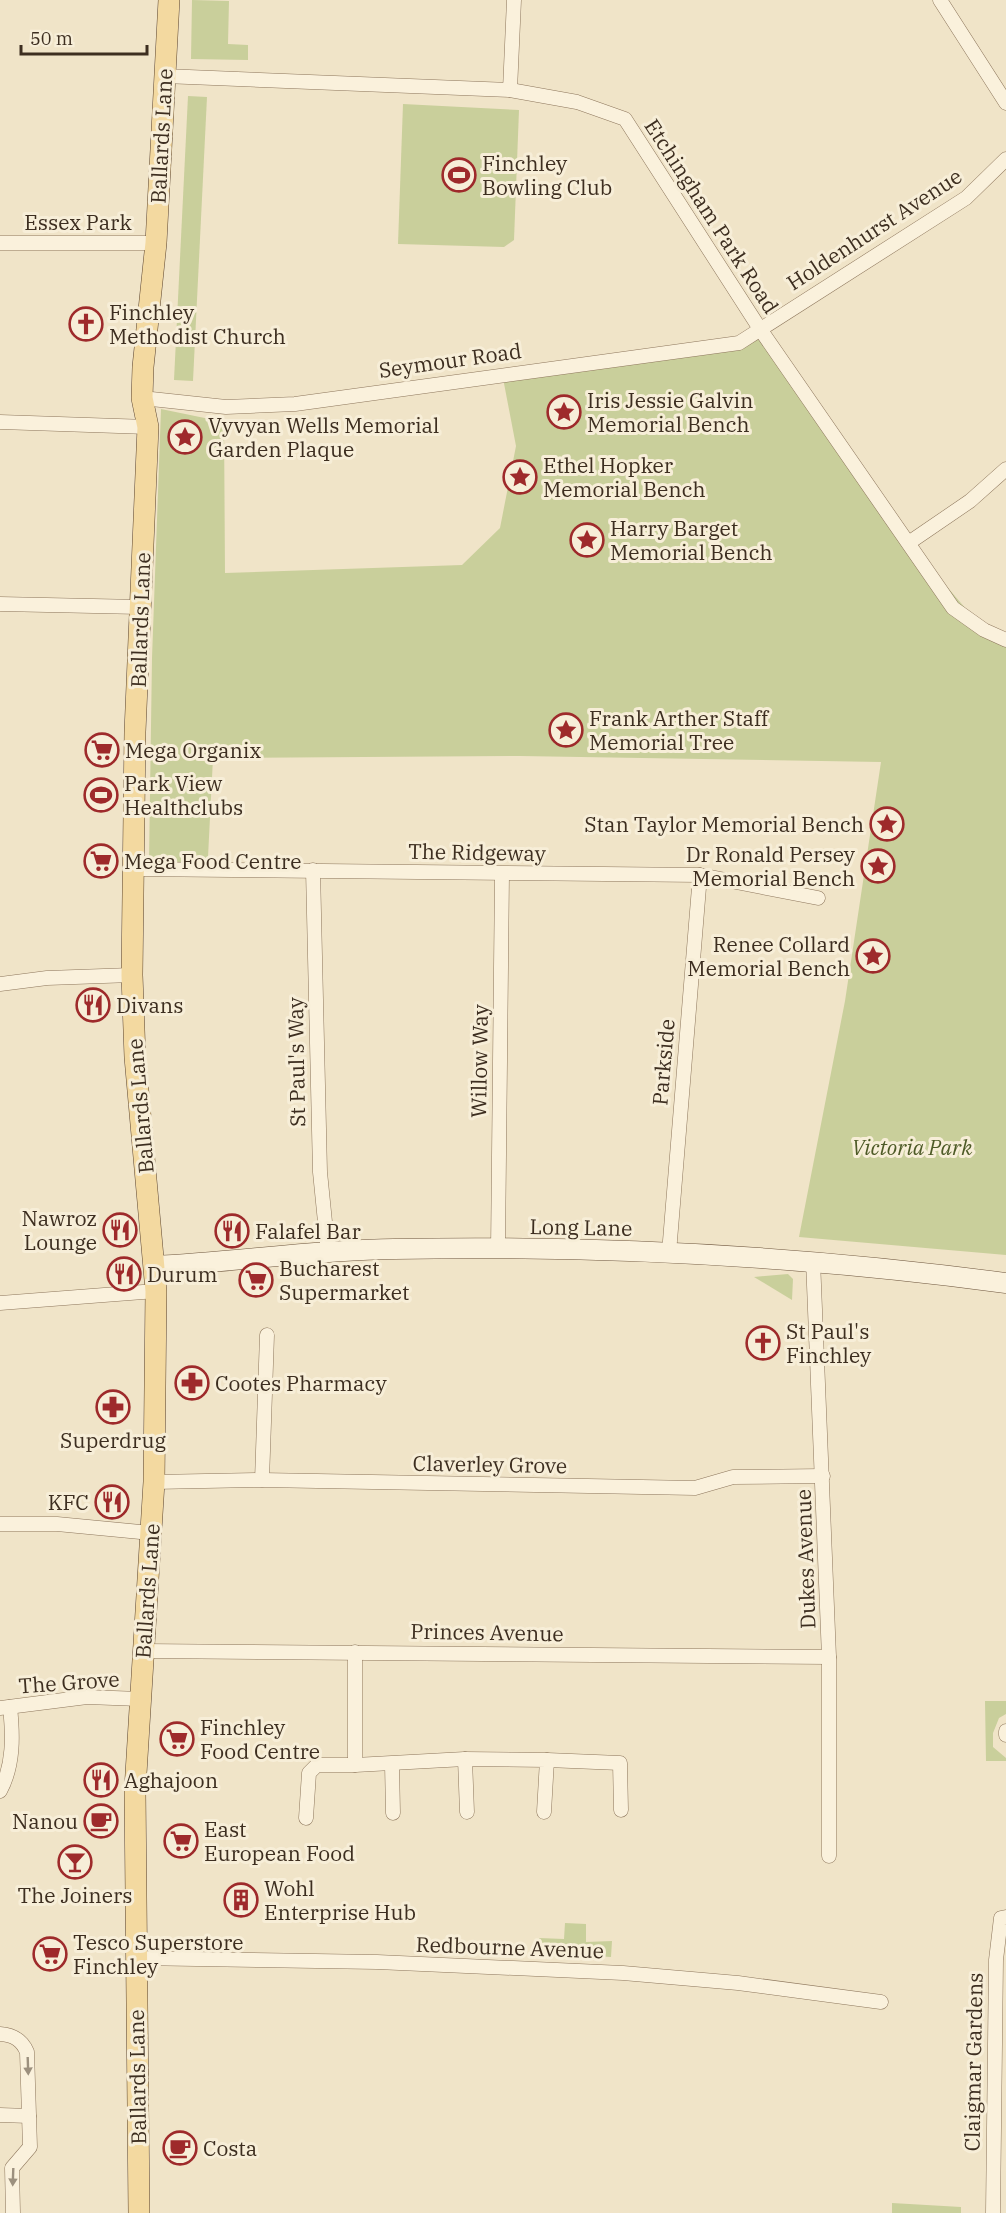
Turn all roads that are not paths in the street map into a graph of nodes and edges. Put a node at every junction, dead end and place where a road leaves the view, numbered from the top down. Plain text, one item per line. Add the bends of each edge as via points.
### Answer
1 (169, 0) edge
2 (514, 0) edge
3 (940, 0) edge
4 (164, 76) junction
5 (510, 90) junction
6 (1006, 103) edge
7 (1006, 159) edge
8 (0, 243) edge
9 (156, 243) junction
10 (760, 329) junction
11 (142, 398) junction
12 (0, 422) edge
13 (148, 427) junction
14 (1006, 469) edge
15 (910, 542) junction
16 (0, 604) edge
17 (140, 606) junction
18 (1006, 640) edge
19 (134, 869) junction
20 (313, 870) junction
21 (502, 874) junction
22 (700, 875) junction
23 (818, 898) dead end
24 (132, 975) junction
25 (0, 984) edge
26 (498, 1249) junction
27 (328, 1252) junction
28 (669, 1253) junction
29 (813, 1260) junction
30 (154, 1266) junction
31 (1006, 1283) edge
32 (156, 1291) junction
33 (0, 1303) edge
34 (267, 1335) dead end
35 (823, 1476) junction
36 (262, 1480) junction
37 (154, 1482) junction
38 (0, 1524) edge
39 (151, 1533) junction
40 (144, 1651) junction
41 (355, 1652) junction
42 (829, 1657) junction
43 (140, 1699) junction
44 (5, 1707) edge
45 (465, 1759) junction
46 (546, 1760) junction
47 (392, 1764) junction
48 (355, 1765) junction
49 (0, 1791) edge
50 (621, 1810) dead end
51 (467, 1812) dead end
52 (544, 1812) dead end
53 (393, 1813) dead end
54 (306, 1818) dead end
55 (829, 1856) dead end
56 (1006, 1917) edge
57 (136, 1958) junction
58 (880, 2002) dead end
59 (0, 2034) edge
60 (0, 2115) edge
61 (29, 2116) junction
62 (13, 2213) edge
63 (139, 2213) edge
64 (993, 2213) edge

1 - 4 main road, Ballards Lane
2 - 5 street
3 - 6 street
4 - 5 street, Etchingham Park Road
4 - 9 main road, Ballards Lane
5 - 10 street, Etchingham Park Road via 577,102 625,119
7 - 10 street, Holdenhurst Avenue via 966,198
8 - 9 street, Essex Park
9 - 11 main road, Ballards Lane
10 - 11 street, Seymour Road via 739,343 295,404 226,407
10 - 15 street, Etchingham Park Road
11 - 13 main road, Ballards Lane
12 - 13 street
13 - 17 main road, Ballards Lane
14 - 15 street via 970,501
15 - 18 street, Etchingham Park Road via 953,608
16 - 17 street
17 - 19 main road, Ballards Lane
19 - 20 street, The Ridgeway
19 - 24 main road, Ballards Lane
20 - 21 street, The Ridgeway
20 - 27 street, St Paul's Way via 320,1172
21 - 22 street, The Ridgeway
21 - 26 street, Willow Way
22 - 23 street, The Ridgeway
22 - 28 street, Parkside
24 - 25 street
24 - 30 main road, Ballards Lane via 135,1057
26 - 27 street, Long Lane
26 - 28 street, Long Lane
27 - 30 street, Long Lane
28 - 29 street, Long Lane
29 - 31 street, Long Lane
29 - 35 street, Dukes Avenue
30 - 32 main road, Ballards Lane
32 - 33 street
32 - 37 main road, Ballards Lane
34 - 36 street
35 - 36 street, Claverley Grove via 733,1477 695,1488
35 - 42 street, Dukes Avenue
36 - 37 street, Claverley Grove
37 - 39 main road, Ballards Lane
38 - 39 street via 57,1524
39 - 40 main road, Ballards Lane
40 - 41 street, Princes Avenue
40 - 43 main road, Ballards Lane
41 - 42 street, Princes Avenue
41 - 48 street
42 - 55 street, Dukes Avenue
43 - 44 street, The Grove via 87,1697
43 - 57 main road, Ballards Lane via 135,1790
44 - 49 street via 13,1734 8,1772
45 - 46 street
45 - 47 street
45 - 51 street
46 - 50 street via 620,1763
46 - 52 street
47 - 48 street
47 - 53 street
48 - 54 street via 317,1765 309,1773
56 - 64 street, Claigmar Gardens via 1001,1918 996,1960
57 - 58 street, Redbourne Avenue via 377,1962 622,1973 738,1983
57 - 63 main road, Ballards Lane
59 -> 61 street via 23,2042 27,2052
60 - 61 street
61 -> 62 street via 30,2147 12,2168

